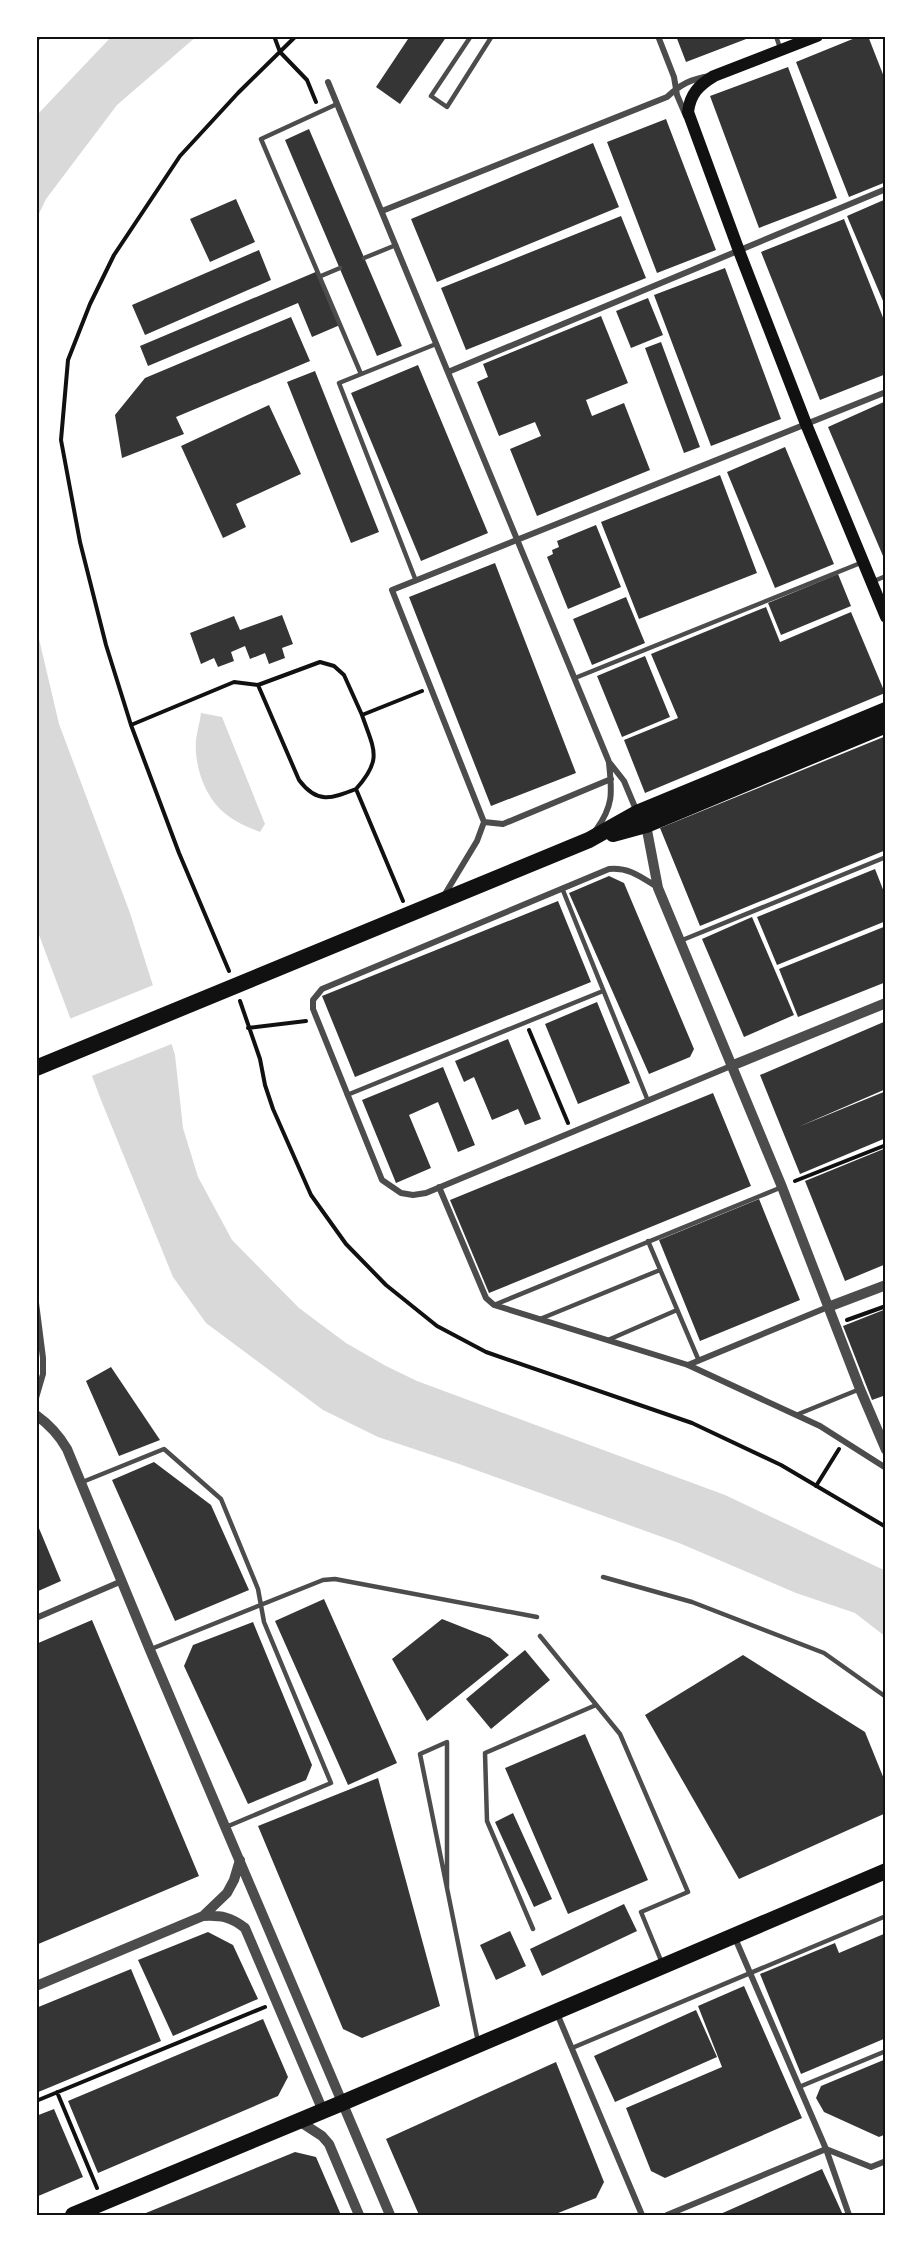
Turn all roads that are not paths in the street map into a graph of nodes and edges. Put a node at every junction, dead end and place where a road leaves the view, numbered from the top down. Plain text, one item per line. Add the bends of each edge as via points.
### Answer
1 (471, 36) edge
2 (492, 36) edge
3 (658, 36) edge
4 (776, 36) edge
5 (817, 36) edge
6 (781, 50) junction
7 (714, 76) junction
8 (328, 82) dead end
9 (676, 89) junction
10 (338, 104) junction
11 (690, 122) junction
12 (886, 189) edge
13 (381, 211) junction
14 (396, 245) junction
15 (739, 251) junction
16 (364, 258) dead end
17 (340, 268) dead end
18 (321, 276) junction
19 (436, 344) junction
20 (448, 372) junction
21 (361, 374) junction
22 (886, 392) edge
23 (806, 424) junction
24 (518, 541) junction
25 (863, 562) junction
26 (886, 576) edge
27 (416, 581) junction
28 (871, 582) junction
29 (886, 617) edge
30 (575, 678) junction
31 (886, 710) edge
32 (886, 725) edge
33 (609, 762) junction
34 (611, 779) junction
35 (641, 819) junction
36 (484, 822) junction
37 (589, 840) junction
38 (886, 857) edge
39 (562, 888) junction
40 (658, 888) junction
41 (441, 901) junction
42 (680, 941) junction
43 (603, 990) junction
44 (886, 1003) edge
45 (731, 1066) junction
46 (36, 1068) edge
47 (347, 1095) junction
48 (648, 1101) junction
49 (782, 1186) junction
50 (439, 1187) junction
51 (648, 1241) junction
52 (660, 1270) junction
53 (886, 1285) edge
54 (36, 1303) edge
55 (494, 1305) junction
56 (828, 1307) junction
57 (677, 1310) junction
58 (540, 1319) junction
59 (607, 1340) junction
60 (699, 1361) junction
61 (688, 1365) junction
62 (860, 1389) junction
63 (36, 1398) edge
64 (796, 1414) junction
65 (36, 1415) edge
66 (886, 1450) edge
67 (886, 1468) edge
68 (81, 1483) junction
69 (603, 1577) dead end
70 (122, 1581) junction
71 (261, 1605) junction
72 (537, 1617) dead end
73 (36, 1618) edge
74 (540, 1636) dead end
75 (150, 1650) junction
76 (886, 1697) edge
77 (596, 1705) junction
78 (226, 1827) junction
79 (240, 1860) junction
80 (886, 1871) edge
81 (447, 1888) junction
82 (203, 1916) junction
83 (886, 1916) edge
84 (533, 1929) dead end
85 (734, 1935) junction
86 (663, 1965) junction
87 (750, 1972) junction
88 (36, 1986) edge
89 (556, 2011) junction
90 (479, 2044) junction
91 (572, 2048) junction
92 (886, 2051) edge
93 (799, 2087) junction
94 (342, 2103) junction
95 (323, 2111) junction
96 (299, 2121) junction
97 (826, 2149) junction
98 (886, 2161) edge
99 (105, 2209) edge
100 (74, 2215) edge
101 (359, 2215) edge
102 (390, 2215) edge
103 (642, 2215) edge
104 (668, 2215) edge
105 (849, 2215) edge

1 - 2 lane via 431,96 447,107
3 - 9 street
4 - 6 lane
5 - 6 main road
6 - 7 main road
7 - 9 street via 681,83
7 - 11 main road via 693,94 688,112
8 - 10 street
9 - 11 street
9 - 13 street via 668,97
10 - 13 street
10 - 18 lane via 261,139
11 - 15 main road
12 - 15 street
13 - 14 street
14 - 16 lane
14 - 19 street
15 - 20 street
15 - 23 main road
17 - 18 lane
18 - 21 lane
19 - 20 street
19 - 21 lane
20 - 24 street
21 - 27 lane via 339,383
22 - 23 street
23 - 24 street
23 - 25 main road
24 - 27 street
24 - 30 street
25 - 28 main road
25 - 30 lane
26 - 28 lane
27 - 36 street via 392,590
28 - 29 main road
30 - 33 street
31 - 35 highway
32 - 35 highway
33 - 34 street
33 - 35 street via 624,781
34 - 36 street via 503,824
34 - 37 street via 606,817
35 - 37 highway
35 - 40 street
36 - 41 street
37 - 41 highway
38 - 42 lane
39 - 40 street via 609,869 622,868
39 - 43 lane
39 - 47 street via 322,989 313,1000 316,1020
40 - 42 street
41 - 46 highway
42 - 45 street
43 - 47 lane
43 - 48 lane
44 - 45 street
45 - 48 street
45 - 49 street
47 - 50 street via 382,1180 401,1193 413,1195
48 - 50 street
49 - 51 lane
49 - 56 street
50 - 55 street via 486,1298
51 - 52 lane
51 - 55 lane
52 - 57 lane
52 - 58 lane
53 - 56 street
54 - 63 street via 43,1366
55 - 58 street
56 - 60 street
56 - 62 street
57 - 59 lane
57 - 60 lane
58 - 59 street
59 - 61 street
60 - 61 street
61 - 64 street
62 - 64 lane
62 - 66 street
64 - 67 street
65 - 68 street via 60,1436
68 - 70 street
68 - 71 lane via 164,1449 221,1499
69 - 76 lane via 692,1602 824,1653
70 - 73 street
70 - 75 street
71 - 72 lane via 323,1580 335,1580
71 - 75 lane
71 - 78 lane via 264,1622 331,1783
74 - 77 lane
75 - 78 street
77 - 84 lane via 485,1753 488,1821
77 - 86 lane via 620,1734 688,1892 641,1912
78 - 79 street
79 - 82 street via 227,1893
79 - 94 street
80 - 85 highway
81 - 81 lane via 420,1754 447,1742 447,1754
81 - 90 lane
82 - 88 street
82 - 95 street via 220,1915 245,1928
83 - 87 lane
85 - 86 highway
85 - 87 street
86 - 89 highway
87 - 91 lane
87 - 93 street
89 - 90 highway
89 - 91 street
90 - 94 highway
91 - 103 street
92 - 93 lane
93 - 97 street
94 - 95 highway
94 - 102 street
95 - 96 highway
96 - 99 highway
96 - 101 street via 329,2144
97 - 98 street via 872,2167
97 - 104 street
97 - 105 street
99 - 100 highway

